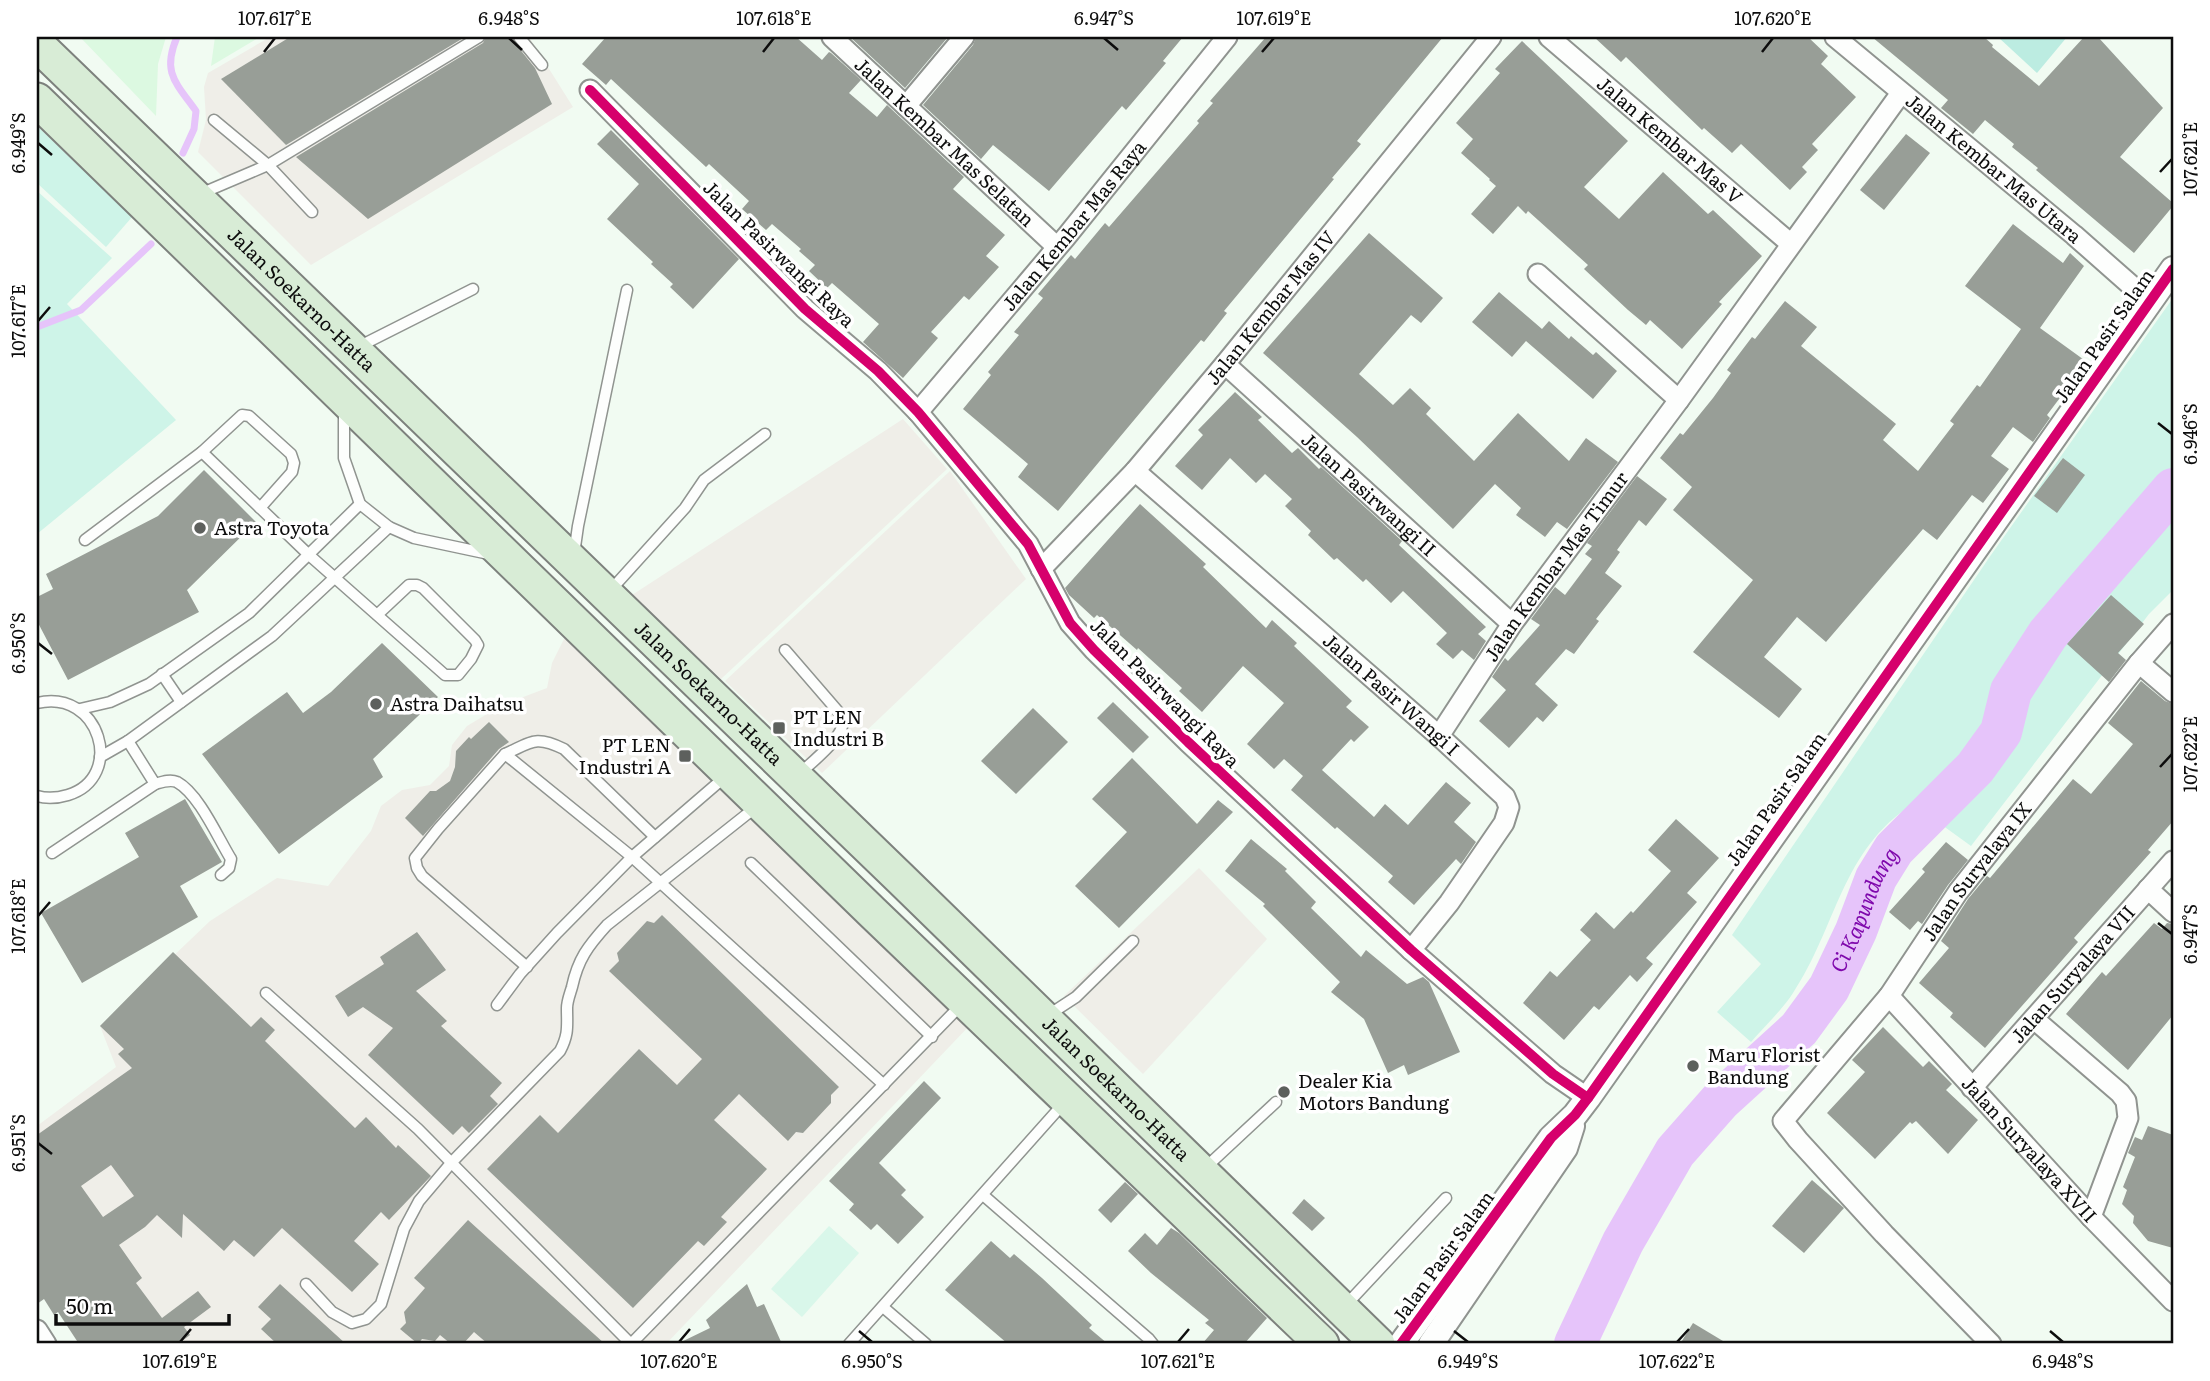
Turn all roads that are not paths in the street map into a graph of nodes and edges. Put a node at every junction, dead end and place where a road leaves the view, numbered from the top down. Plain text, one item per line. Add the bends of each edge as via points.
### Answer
1 (480, 37) edge
2 (519, 37) edge
3 (831, 37) edge
4 (964, 37) edge
5 (1227, 37) edge
6 (1491, 37) edge
7 (1549, 37) edge
8 (1835, 37) edge
9 (37, 44) edge
10 (542, 65) dead end
11 (590, 90) dead end
12 (1901, 93) junction
13 (37, 100) edge
14 (906, 106) junction
15 (214, 120) dead end
16 (268, 165) junction
17 (194, 196) junction
18 (312, 212) dead end
19 (1791, 244) junction
20 (1058, 247) junction
21 (2173, 269) edge
22 (1538, 274) dead end
23 (473, 289) dead end
24 (627, 290) dead end
25 (2150, 302) junction
26 (353, 349) junction
27 (1225, 364) junction
28 (344, 399) junction
29 (1679, 400) junction
30 (918, 412) junction
31 (765, 434) dead end
32 (202, 452) junction
33 (1135, 471) junction
34 (360, 504) junction
35 (260, 508) junction
36 (388, 527) junction
37 (85, 540) dead end
38 (309, 555) junction
39 (509, 560) junction
40 (573, 562) junction
41 (1041, 569) junction
42 (335, 578) junction
43 (607, 594) junction
44 (377, 615) junction
45 (1512, 624) junction
46 (2173, 624) edge
47 (785, 650) dead end
48 (2139, 663) junction
49 (162, 674) junction
50 (2173, 692) edge
51 (38, 700) edge
52 (181, 702) junction
53 (80, 709) junction
54 (1439, 736) junction
55 (128, 741) junction
56 (505, 754) junction
57 (100, 757) junction
58 (729, 773) junction
59 (796, 777) junction
60 (155, 784) junction
61 (37, 796) edge
62 (760, 803) junction
63 (655, 837) junction
64 (52, 853) dead end
65 (632, 857) junction
66 (2173, 861) edge
67 (751, 863) dead end
68 (221, 875) dead end
69 (902, 880) junction
70 (661, 882) junction
71 (2148, 889) junction
72 (872, 912) junction
73 (2173, 912) edge
74 (1133, 941) dead end
75 (1411, 950) junction
76 (527, 967) junction
77 (266, 993) dead end
78 (1889, 996) junction
79 (965, 1001) junction
80 (497, 1005) dead end
81 (1044, 1018) junction
82 (2034, 1019) junction
83 (932, 1037) junction
84 (884, 1085) junction
85 (1972, 1088) junction
86 (1067, 1099) junction
87 (1276, 1102) dead end
88 (1581, 1107) junction
89 (452, 1162) junction
90 (1201, 1171) junction
91 (983, 1195) junction
92 (1446, 1198) dead end
93 (2091, 1217) junction
94 (306, 1284) dead end
95 (2173, 1301) edge
96 (883, 1307) junction
97 (1342, 1309) junction
98 (37, 1330) edge
99 (46, 1344) edge
100 (631, 1344) edge
101 (849, 1344) edge
102 (926, 1344) edge
103 (1153, 1344) edge
104 (1322, 1344) edge
105 (1378, 1344) edge
106 (1401, 1344) edge
107 (1431, 1344) edge
108 (1991, 1344) edge

1 - 16 lane
2 - 10 lane
3 - 14 street, Jalan Kembar Mas Selatan
4 - 14 street
5 - 20 street, Jalan Kembar Mas Raya
6 - 27 street, Jalan Kembar Mas IV
7 - 19 street, Jalan Kembar Mas V
8 - 12 street, Jalan Kembar Mas Utara
9 - 17 highway, Jalan Soekarno-Hatta
11 - 30 street, Jalan Pasirwangi Raya via 805,309
12 - 19 street, Jalan Kembar Mas Timur
12 - 25 street, Jalan Kembar Mas Utara
13 - 28 highway
14 - 20 street, Jalan Kembar Mas Selatan
15 - 16 lane
16 - 17 lane
16 - 18 lane
17 - 26 highway, Jalan Soekarno-Hatta
19 - 29 street, Jalan Kembar Mas Timur
20 - 30 street, Jalan Kembar Mas Raya
21 - 25 street, Jalan Pasir Salam
22 - 29 street
23 - 26 lane
24 - 40 lane
25 - 88 street, Jalan Pasir Salam
26 - 40 highway, Jalan Soekarno-Hatta
27 - 33 street, Jalan Kembar Mas IV
27 - 45 street, Jalan Pasirwangi II
28 - 34 lane via 344,458
28 - 39 highway
29 - 45 street, Jalan Kembar Mas Timur
30 - 41 street, Jalan Pasirwangi Raya via 1028,544
31 - 43 lane via 704,480 685,508
32 - 35 lane
32 - 35 lane via 242,415 249,416 291,454 292,472
32 - 37 lane
33 - 41 street, Jalan Kembar Mas IV
33 - 54 street, Jalan Pasir Wangi I
34 - 36 lane
34 - 38 lane
35 - 38 lane
36 - 39 lane via 414,538
36 - 42 lane
38 - 42 lane
38 - 49 lane via 249,613
39 - 58 highway
40 - 43 highway, Jalan Soekarno-Hatta
41 - 75 street, Jalan Pasirwangi Raya via 1070,623 1094,650
42 - 44 lane
42 - 52 lane via 272,636
43 - 59 highway, Jalan Soekarno-Hatta
44 - 44 lane via 445,675 458,675 478,645 417,584 409,585
45 - 54 street, Jalan Kembar Mas Timur
46 - 48 street, Jalan Suryalaya IX
47 - 59 lane via 845,722 826,749
48 - 50 street
48 - 78 street, Jalan Suryalaya IX via 1958,892
49 - 52 lane
49 - 53 lane via 110,702
51 - 53 lane via 65,702
52 - 55 lane
53 - 57 lane via 93,722 100,739
54 - 75 street, Jalan Pasir Wangi I via 1505,797 1509,807 1504,823
55 - 57 lane
55 - 60 lane
56 - 63 lane via 535,740 564,749
56 - 65 lane
56 - 76 lane via 415,858 422,876
57 - 61 lane via 91,778 74,793 59,798
58 - 62 highway
58 - 63 lane
59 - 69 highway, Jalan Soekarno-Hatta
60 - 64 lane
60 - 68 lane via 177,782 196,800 231,859
62 - 70 lane
62 - 72 highway
63 - 65 lane
65 - 70 lane
65 - 76 lane
66 - 71 street, Jalan Suryalaya VII
67 - 83 lane
69 - 72 highway
69 - 81 highway, Jalan Soekarno-Hatta
70 - 84 lane
70 - 89 lane via 591,942 579,960 560,1051
71 - 73 street
71 - 82 street, Jalan Suryalaya VII
72 - 79 highway
74 - 81 lane via 1076,997
75 - 88 street, Jalan Pasirwangi Raya via 1553,1074
76 - 80 lane
77 - 89 lane
78 - 85 street, Jalan Suryalaya XVII
78 - 108 street, Jalan Suryalaya IX via 1783,1121
79 - 83 lane
79 - 86 highway
81 - 90 highway, Jalan Soekarno-Hatta
82 - 85 street, Jalan Suryalaya VII
82 - 93 street via 2120,1093 2128,1110
83 - 84 lane
84 - 100 lane
85 - 93 street, Jalan Suryalaya XVII
86 - 91 lane
86 - 104 highway
87 - 90 lane
88 - 106 street, Jalan Pasir Salam via 1551,1138
88 - 107 street, Jalan Pasir Salam via 1565,1148
89 - 94 lane via 419,1201 404,1229 381,1304 366,1319 352,1323 332,1312
89 - 100 lane
90 - 97 highway, Jalan Soekarno-Hatta
91 - 96 lane
91 - 103 lane
92 - 97 lane
93 - 95 street, Jalan Suryalaya XVII
96 - 101 lane
96 - 102 lane
97 - 105 highway, Jalan Soekarno-Hatta
98 - 99 street

